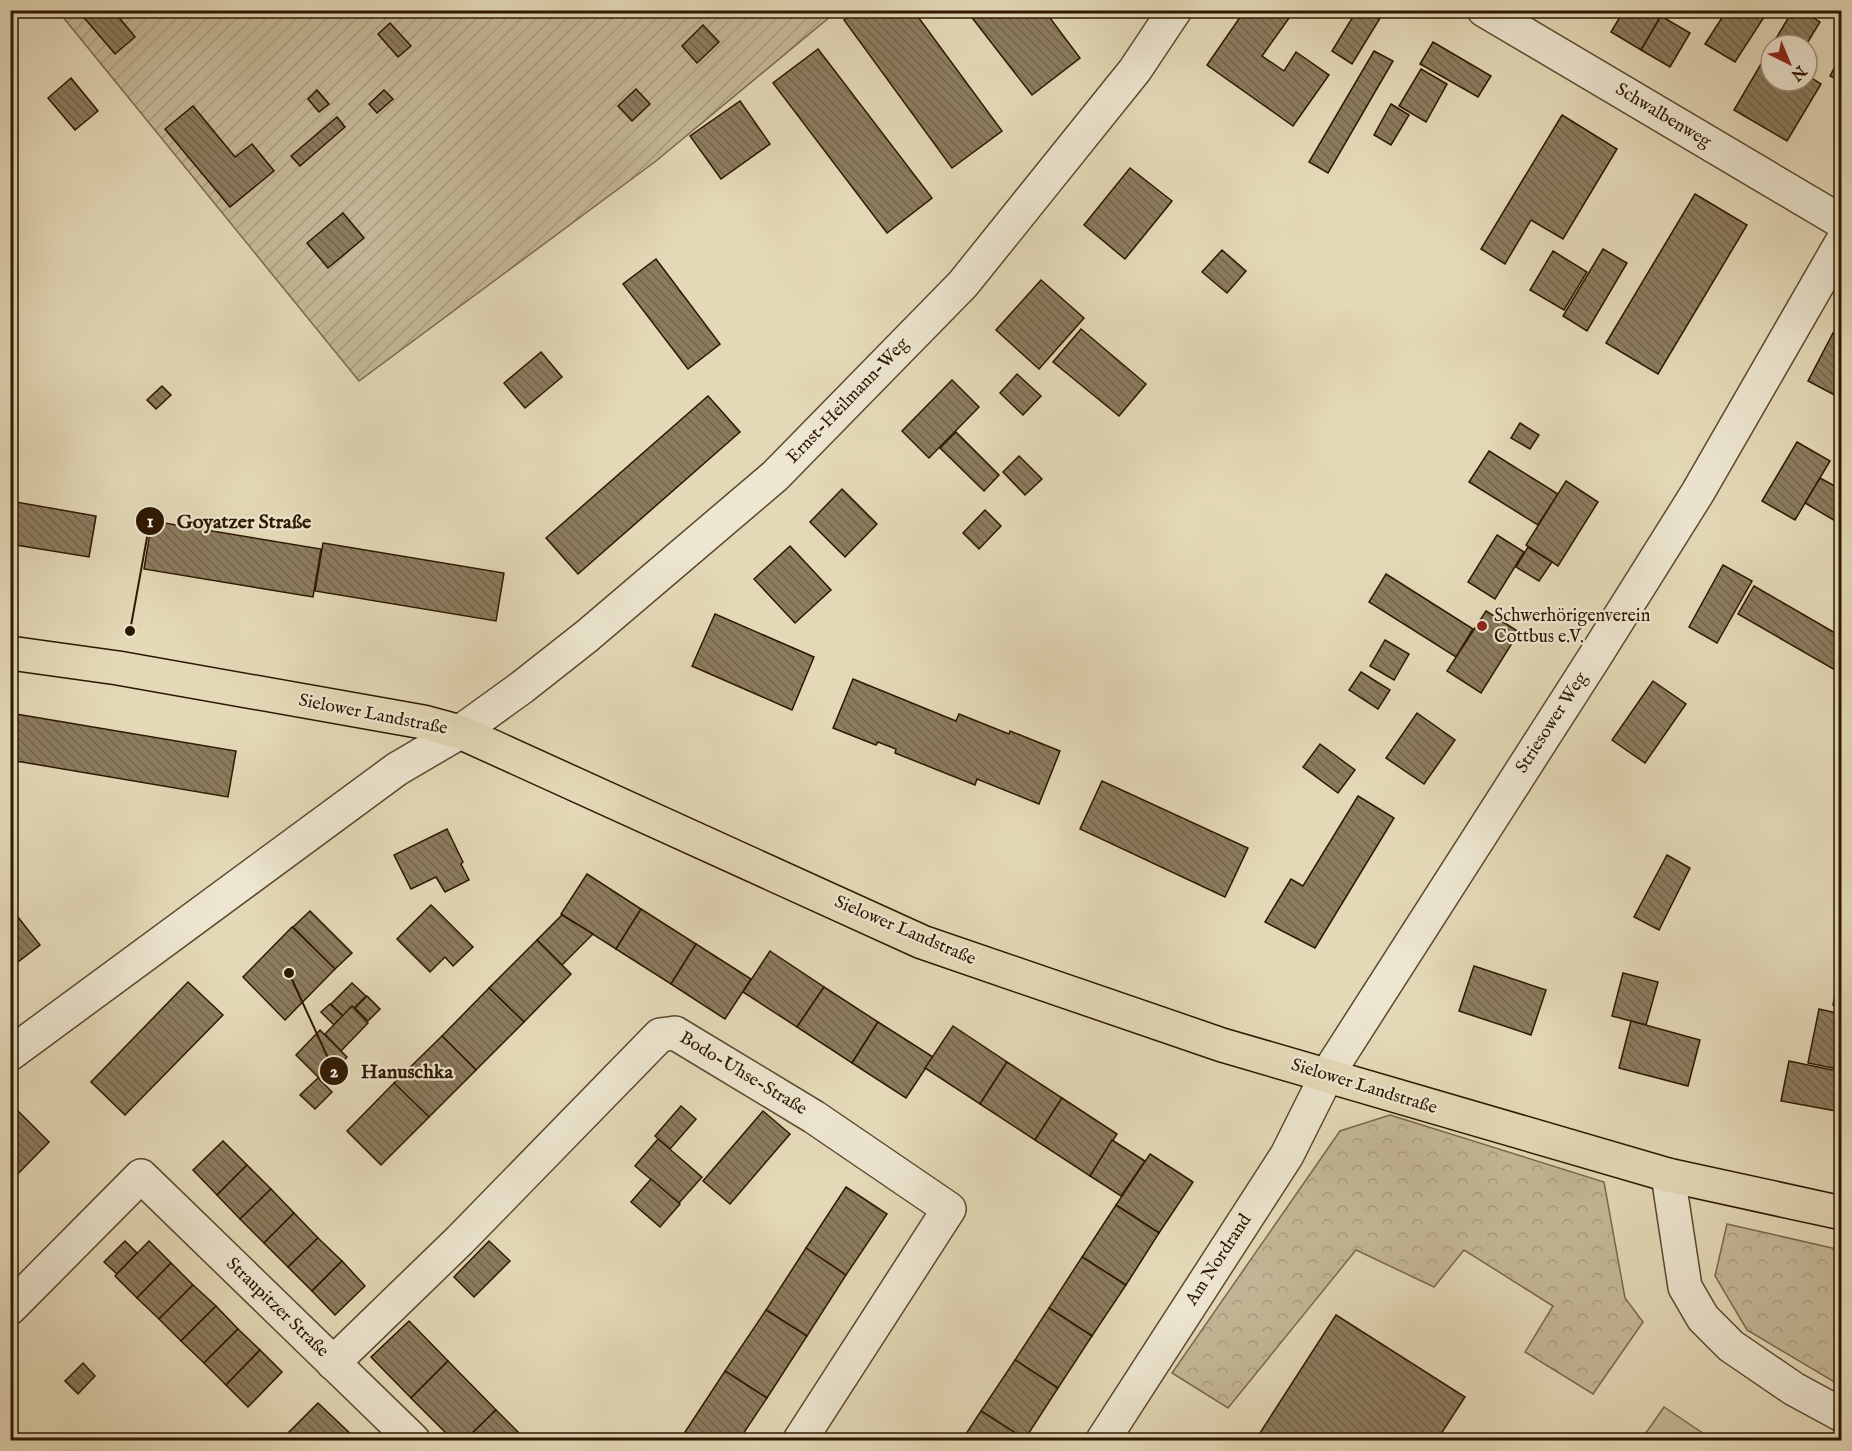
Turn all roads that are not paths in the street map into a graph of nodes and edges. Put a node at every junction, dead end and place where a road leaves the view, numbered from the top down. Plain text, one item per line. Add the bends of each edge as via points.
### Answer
1 (1175, 10) edge
2 (1484, 10) edge
3 (1842, 222) edge
4 (1842, 242) edge
5 (10, 653) edge
6 (460, 732) junction
7 (10, 1054) edge
8 (1328, 1075) junction
9 (1668, 1175) junction
10 (1842, 1213) edge
11 (10, 1308) edge
12 (333, 1363) junction
13 (1842, 1415) edge
14 (413, 1440) edge
15 (800, 1440) edge
16 (1103, 1440) edge

1 - 6 street, Ernst-Heilmann-Weg via 1135,70 963,284 775,476 587,636
2 - 3 street, Schwalbenweg
4 - 8 street, Striesower Weg via 1698,492
5 - 6 main road, Sielower Landstraße via 130,670
6 - 7 street, Ernst-Heilmann-Weg via 397,769
6 - 8 main road, Sielower Landstraße via 922,942 1222,1045
8 - 9 main road, Sielower Landstraße
8 - 16 street, Am Nordrand via 1287,1155
9 - 10 main road, Sielower Landstraße
9 - 13 street via 1685,1287 1703,1317 1731,1347
11 - 12 street, Straupitzer Straße via 141,1176
12 - 14 street, Straupitzer Straße
12 - 15 street, Bodo-Uhse-Straße via 460,1240 660,1035 675,1033 814,1117 949,1209

